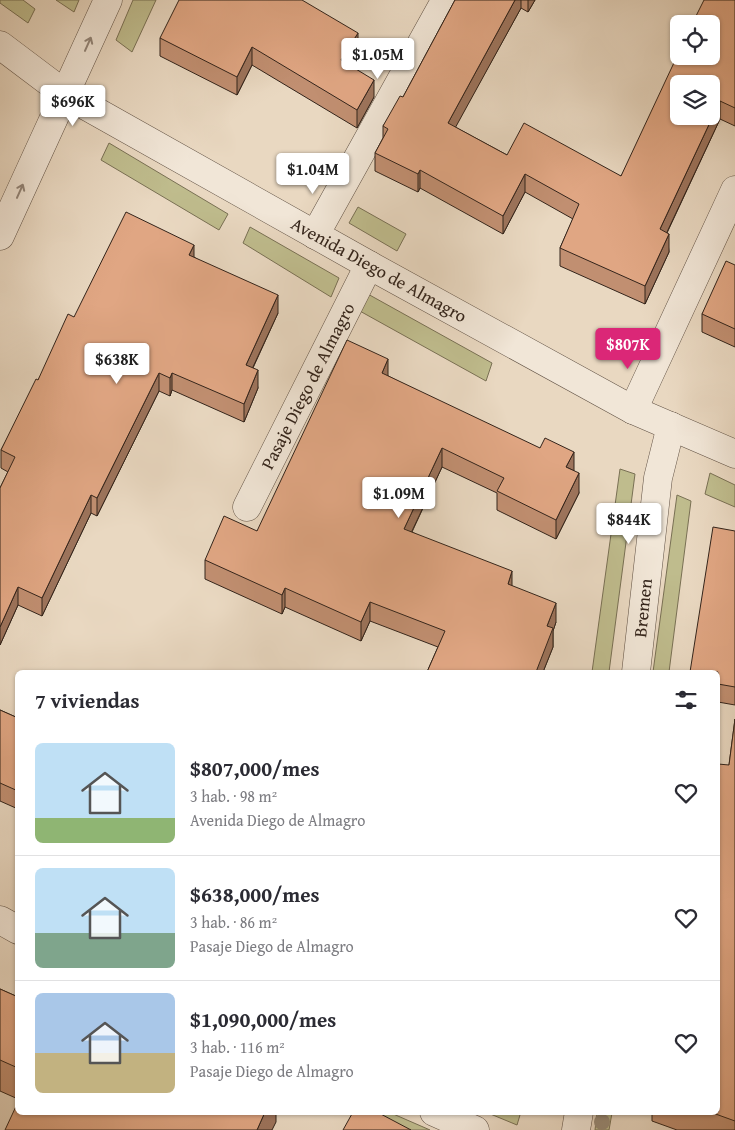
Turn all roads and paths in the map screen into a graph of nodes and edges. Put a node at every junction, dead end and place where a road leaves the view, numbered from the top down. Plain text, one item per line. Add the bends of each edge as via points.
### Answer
1 (108, 0) edge
2 (445, 1) dead end
3 (0, 45) edge
4 (65, 94) junction
5 (733, 198) edge
6 (316, 235) junction
7 (0, 236) edge
8 (369, 265) junction
9 (633, 410) junction
10 (670, 426) junction
11 (735, 454) edge
12 (247, 507) dead end
13 (636, 670) edge
14 (0, 920) edge
15 (15, 928) edge
16 (441, 1115) edge
17 (578, 1115) edge
18 (475, 1130) edge
19 (576, 1130) edge

4 -> 1 street
2 - 6 street
3 - 4 street, Avenida Diego de Almagro
4 - 6 street, Avenida Diego de Almagro
7 -> 4 street
5 - 9 street
6 - 8 street, Avenida Diego de Almagro
8 - 9 street, Avenida Diego de Almagro
8 - 12 street, Pasaje Diego de Almagro
9 - 10 street, Avenida Diego de Almagro
10 - 11 street, Avenida Diego de Almagro
10 - 13 street, Bremen via 658,478
14 - 15 street
16 - 18 street
17 - 19 street

